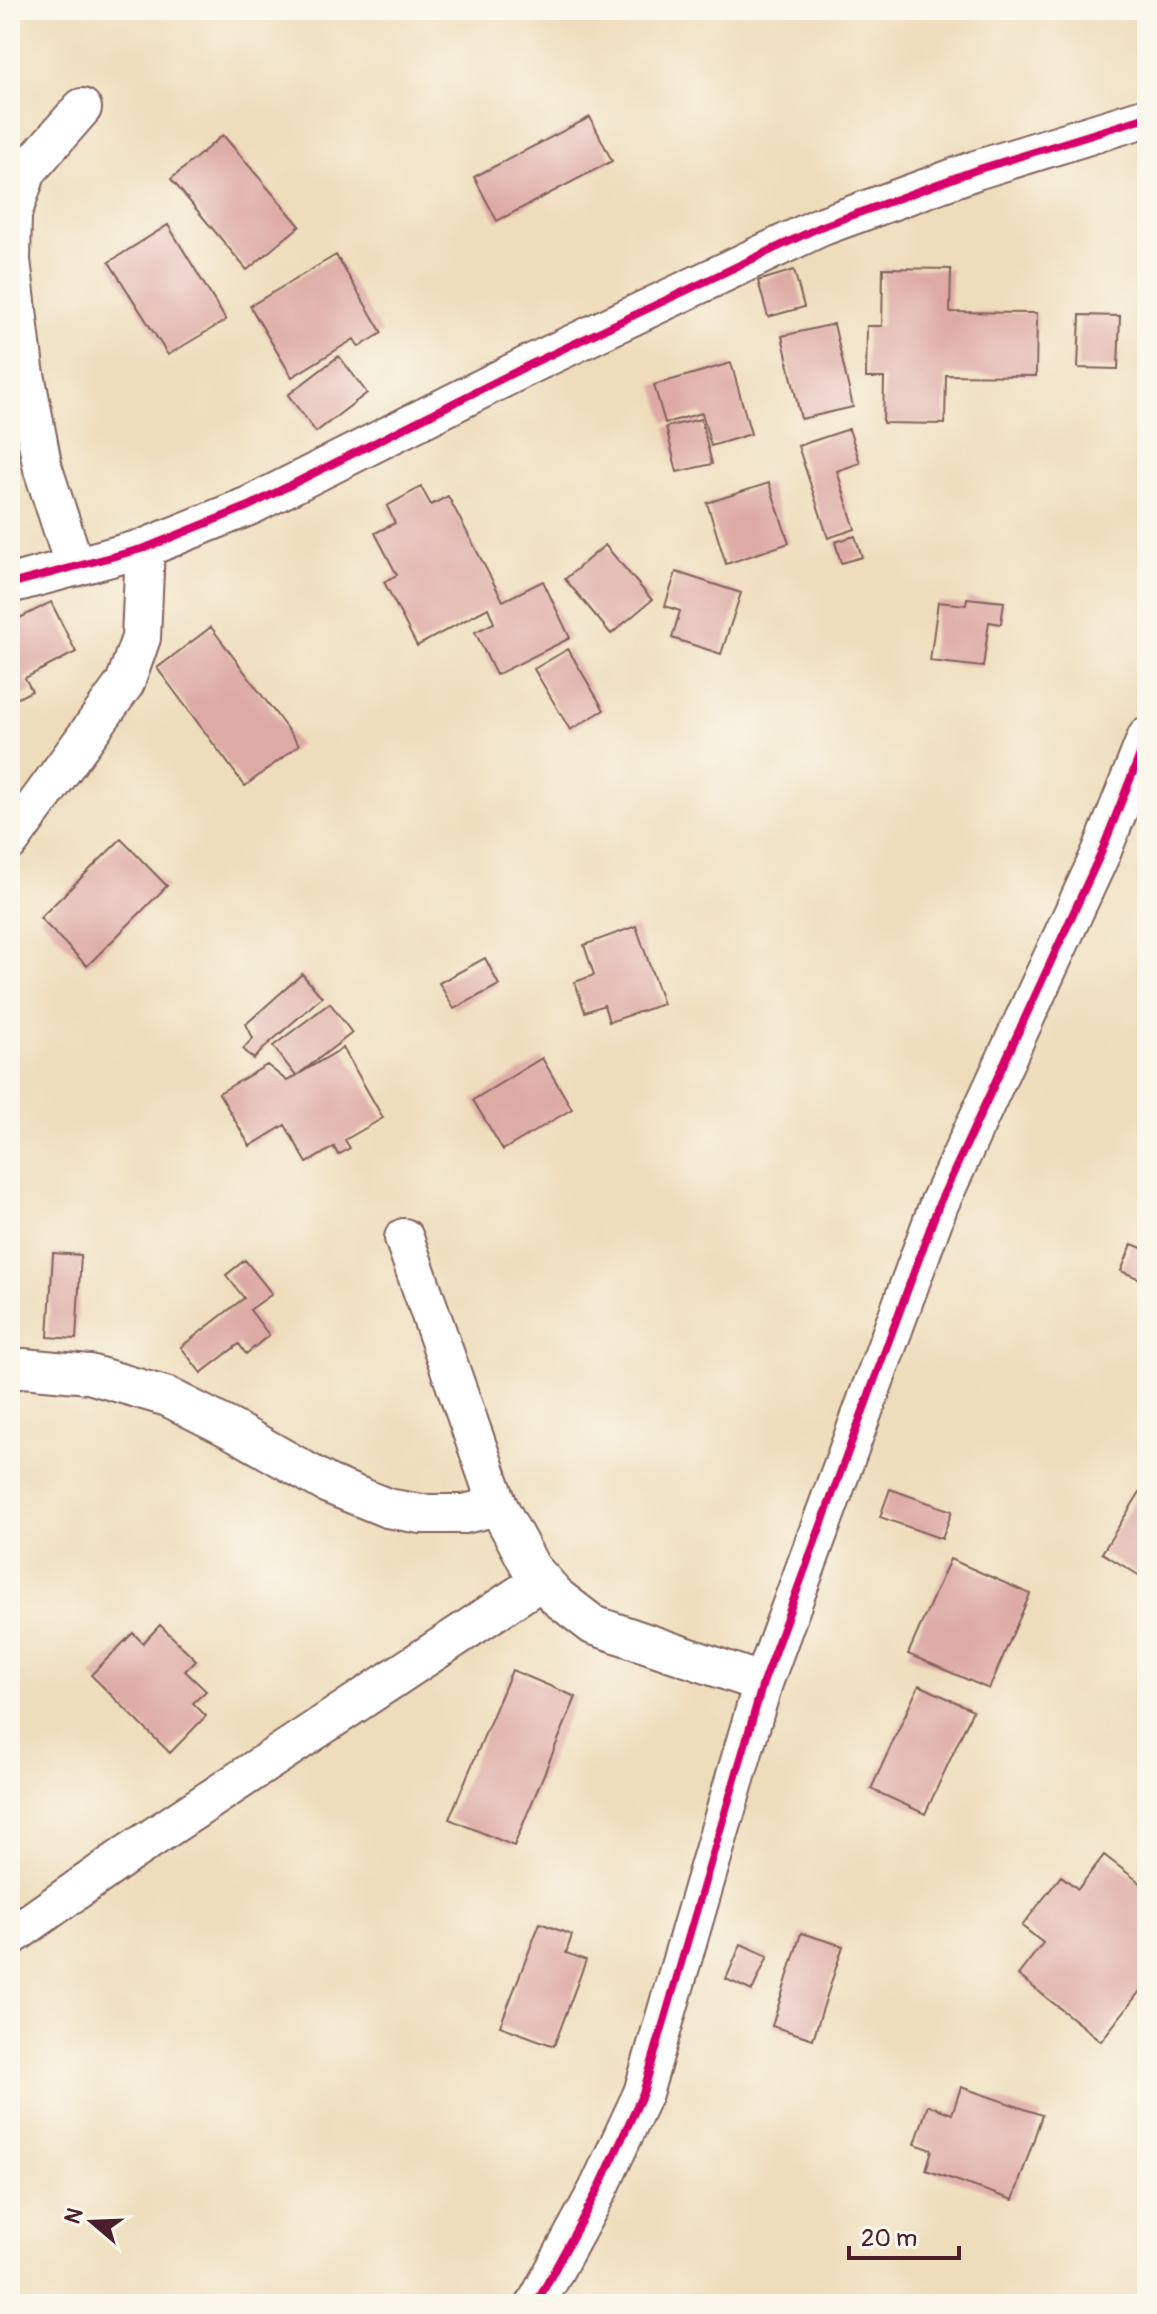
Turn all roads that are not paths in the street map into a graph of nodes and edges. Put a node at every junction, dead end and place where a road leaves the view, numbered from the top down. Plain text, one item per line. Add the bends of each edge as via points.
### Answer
1 (82, 108) dead end
2 (1147, 117) edge
3 (145, 548) junction
4 (75, 567) junction
5 (10, 584) edge
6 (1147, 737) edge
7 (10, 841) edge
8 (404, 1238) dead end
9 (10, 1371) edge
10 (498, 1506) junction
11 (542, 1580) junction
12 (763, 1683) junction
13 (10, 1937) edge
14 (536, 2304) edge

1 - 4 street via 27,171 12,214 11,260 43,469
2 - 3 street via 976,170 820,227 249,506
3 - 4 street
3 - 7 street via 141,638 125,683
4 - 5 street
6 - 12 street via 1101,853 939,1204
8 - 10 street
9 - 10 street via 89,1374 168,1397 328,1484 387,1508 464,1514
10 - 11 street
11 - 12 street via 593,1625
11 - 13 street
12 - 14 street via 643,2093

